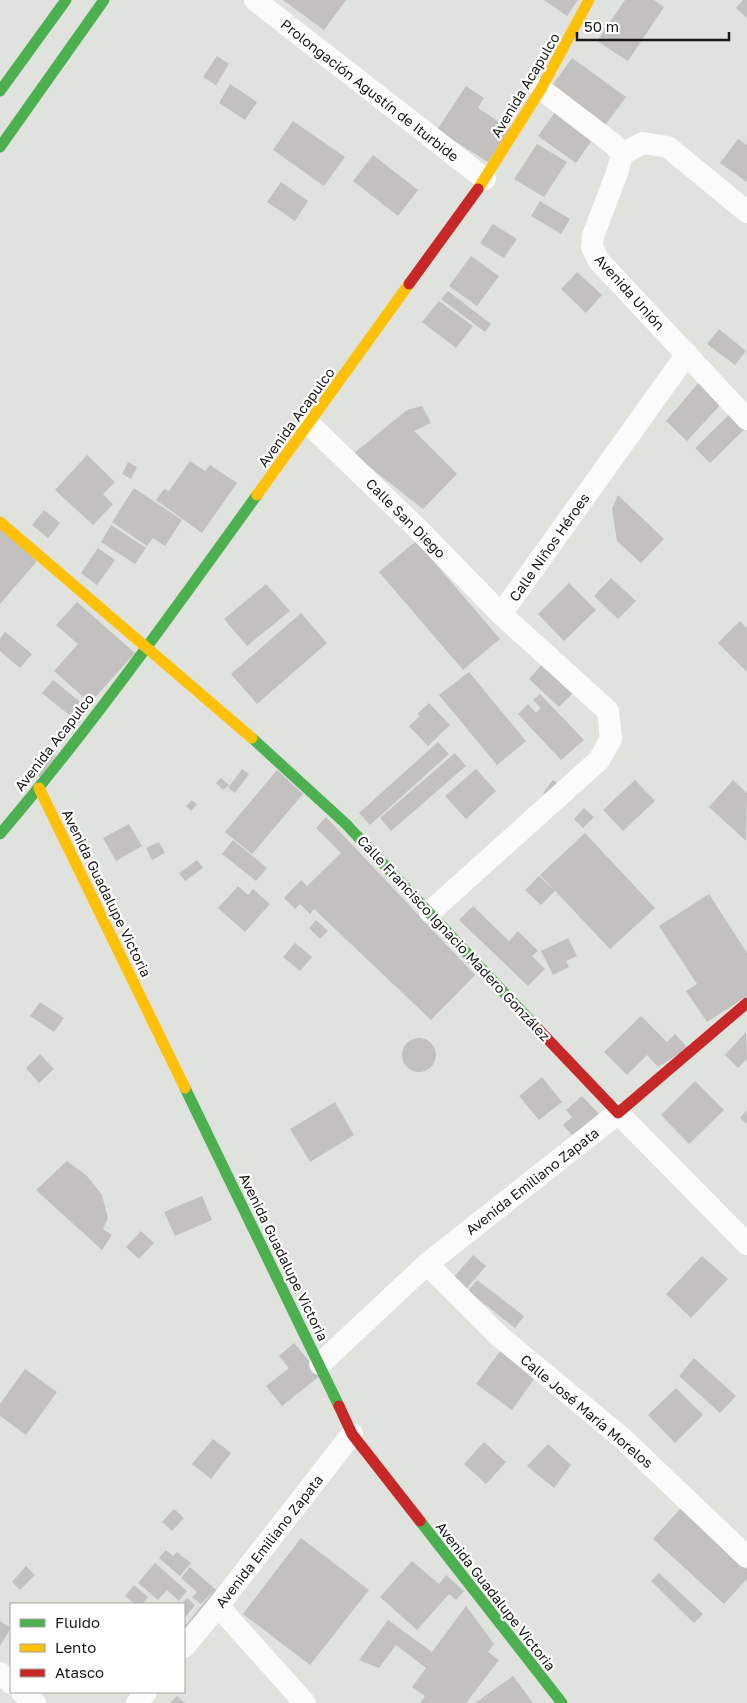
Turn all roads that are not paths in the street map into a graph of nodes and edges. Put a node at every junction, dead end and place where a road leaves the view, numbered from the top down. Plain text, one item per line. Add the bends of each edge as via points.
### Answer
1 (66, 0) edge
2 (104, 0) edge
3 (255, 0) edge
4 (589, 0) edge
5 (541, 89) junction
6 (0, 91) edge
7 (0, 147) edge
8 (622, 154) junction
9 (485, 179) junction
10 (747, 212) edge
11 (687, 354) junction
12 (747, 418) edge
13 (309, 424) junction
14 (0, 522) edge
15 (502, 614) junction
16 (146, 648) junction
17 (39, 788) junction
18 (0, 834) edge
19 (430, 912) junction
20 (747, 1003) edge
21 (618, 1113) junction
22 (747, 1244) edge
23 (427, 1264) junction
24 (320, 1364) junction
25 (352, 1434) junction
26 (747, 1557) edge
27 (218, 1606) junction
28 (185, 1646) edge
29 (0, 1673) edge
30 (10, 1682) edge
31 (23, 1693) edge
32 (145, 1693) edge
33 (35, 1703) edge
34 (137, 1703) edge
35 (305, 1703) edge
36 (562, 1703) edge

1 - 6 street
2 - 7 street
3 - 9 street, Prolongación Agustín de Iturbide
4 - 5 street, Avenida Acapulco
5 - 8 street via 614,144
5 - 9 street, Avenida Acapulco
8 - 10 street via 643,143 668,147
8 - 11 street, Avenida Unión via 592,247 599,261
9 - 13 street, Avenida Acapulco
11 - 12 street, Avenida Unión
11 - 15 street, Calle Niños Héroes
13 - 15 street, Calle San Diego
13 - 16 street, Avenida Acapulco
14 - 16 street, Calle Francisco Ignacio Madero González
15 - 19 street, Calle Niños Héroes via 608,711 611,739 599,760
16 - 17 street, Avenida Acapulco
16 - 19 street, Calle Francisco Ignacio Madero González via 290,771
17 - 18 street, Avenida Acapulco
17 - 24 street, Avenida Guadalupe Victoria
19 - 21 street, Calle Francisco Ignacio Madero González
20 - 21 street, Avenida Emiliano Zapata
21 - 22 street, Calle Francisco Ignacio Madero González
21 - 23 street, Avenida Emiliano Zapata
23 - 24 street, Avenida Emiliano Zapata
23 - 26 street, Calle José María Morelos via 498,1335 622,1438
24 - 25 street, Avenida Guadalupe Victoria
25 - 27 street, Avenida Emiliano Zapata
25 - 36 street, Avenida Guadalupe Victoria
27 - 28 street, Avenida Emiliano Zapata
27 - 35 street
29 - 30 street
31 - 33 street
32 - 34 street

